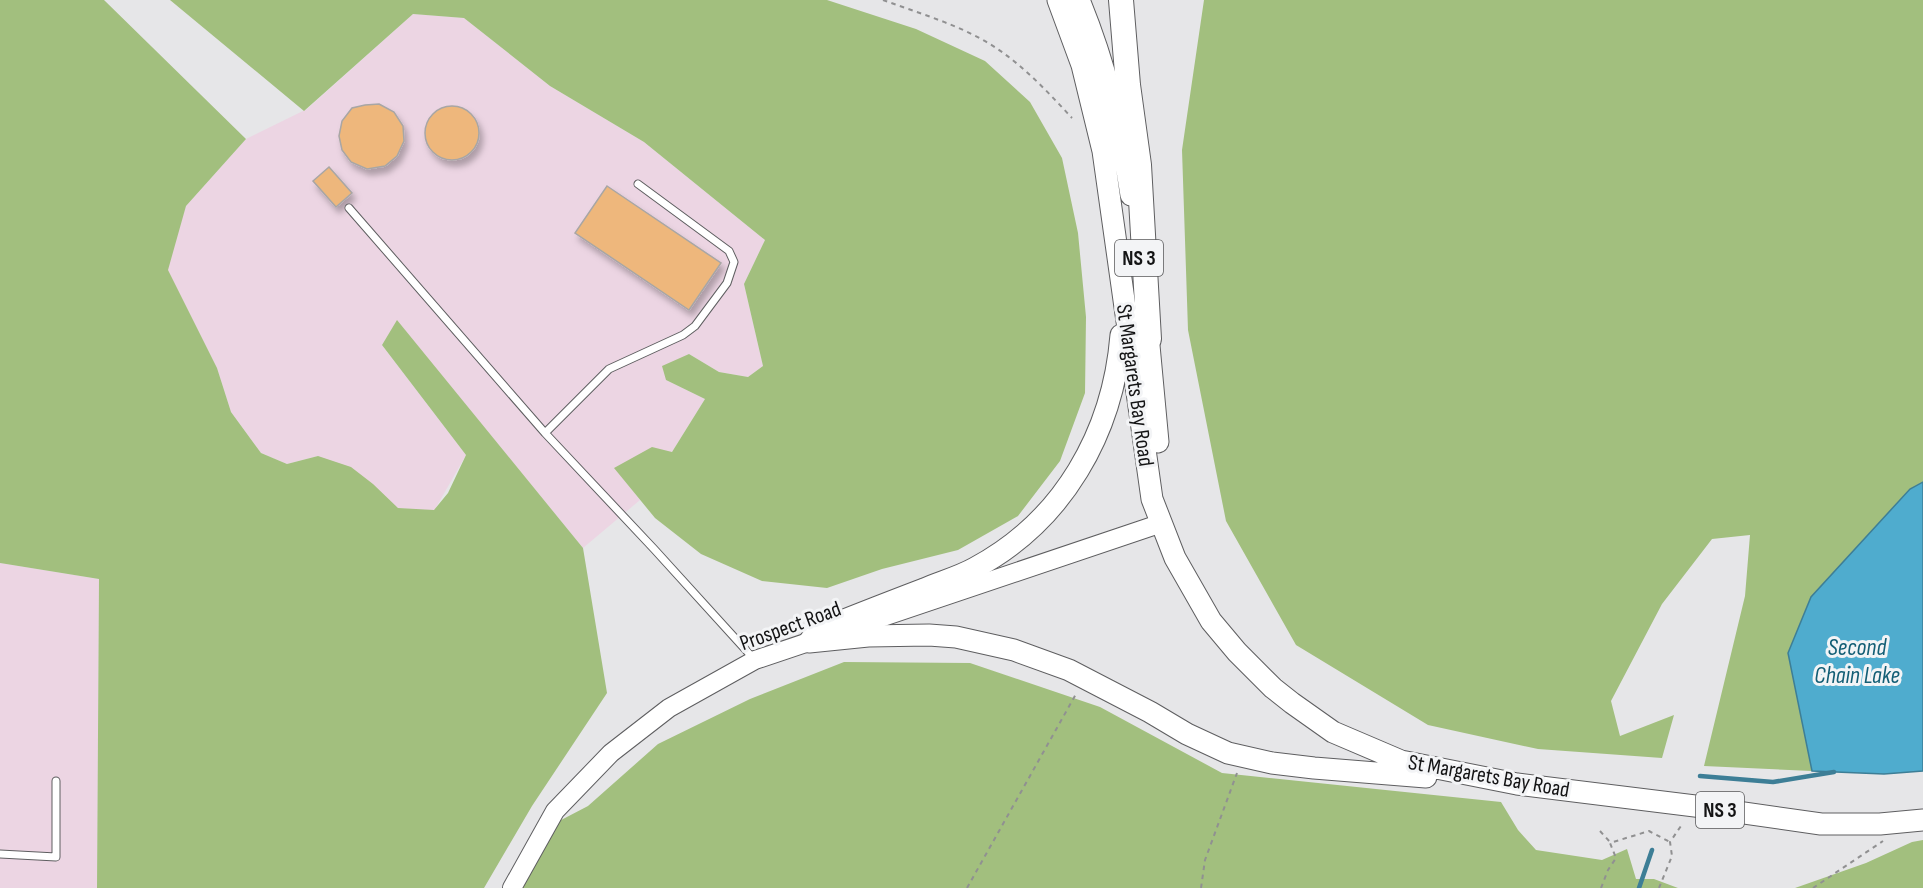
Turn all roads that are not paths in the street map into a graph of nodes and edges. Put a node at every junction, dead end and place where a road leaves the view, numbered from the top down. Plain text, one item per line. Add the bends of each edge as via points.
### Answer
1 (1058, 0) edge
2 (1079, 0) edge
3 (1121, 0) edge
4 (638, 184) dead end
5 (349, 208) dead end
6 (1121, 281) junction
7 (1149, 339) junction
8 (545, 433) junction
9 (1162, 523) junction
10 (809, 642) junction
11 (755, 660) junction
12 (56, 781) dead end
13 (1517, 784) junction
14 (1923, 820) edge
15 (0, 854) edge
16 (512, 888) edge

1 - 6 main road, St Margarets Bay Road / NS 3 via 1098,123
2 - 7 main road, St Margarets Bay Road / NS 3 via 1104,71 1126,164
3 - 7 highway via 1139,165
4 - 8 lane via 729,251 735,262 727,283 695,326 609,369
5 - 8 lane
6 - 9 main road, St Margarets Bay Road / NS 3 via 1152,499
6 - 10 main road via 1121,338 1112,395 1092,448 1061,496 1021,537 989,560 822,629
7 - 9 main road, St Margarets Bay Road / NS 3 via 1165,498
8 - 11 lane
9 - 10 main road, Prospect Road
9 - 13 main road, St Margarets Bay Road / NS 3 via 1183,573 1211,621 1249,664 1292,703 1333,732 1390,757
10 - 11 main road, Prospect Road
10 - 13 main road via 878,635 956,638 1014,650 1069,670 1228,753 1314,768
11 - 16 main road, Prospect Road via 669,708 611,753 555,811
12 - 15 lane via 56,857
13 - 14 main road, St Margarets Bay Road / NS 3 via 1821,824

